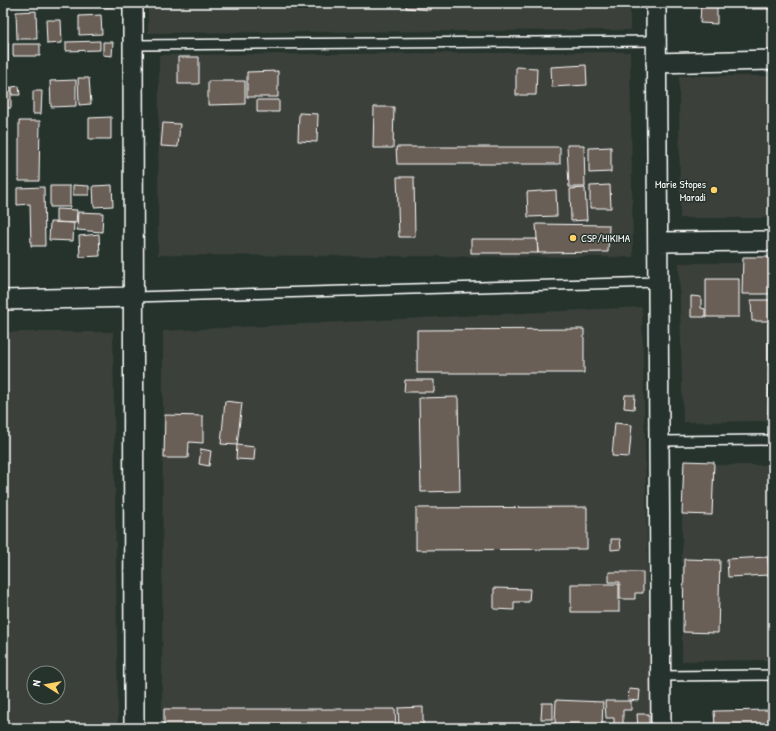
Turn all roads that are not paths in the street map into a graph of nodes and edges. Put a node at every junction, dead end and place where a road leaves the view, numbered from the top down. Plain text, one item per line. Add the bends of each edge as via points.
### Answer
1 (134, 3) edge
2 (656, 3) edge
3 (656, 41) junction
4 (134, 45) junction
5 (773, 60) edge
6 (656, 63) junction
7 (773, 241) edge
8 (658, 242) junction
9 (658, 282) junction
10 (134, 296) junction
11 (3, 300) edge
12 (773, 440) edge
13 (659, 441) junction
14 (773, 675) edge
15 (660, 676) junction
16 (134, 728) edge
17 (661, 728) edge

1 - 4 street
2 - 3 street
3 - 4 lane
3 - 6 street
4 - 10 street
5 - 6 street
6 - 8 street
7 - 8 street
8 - 9 street
9 - 10 lane
9 - 13 street
10 - 11 street
10 - 16 street
12 - 13 lane
13 - 15 street
14 - 15 lane
15 - 17 street

